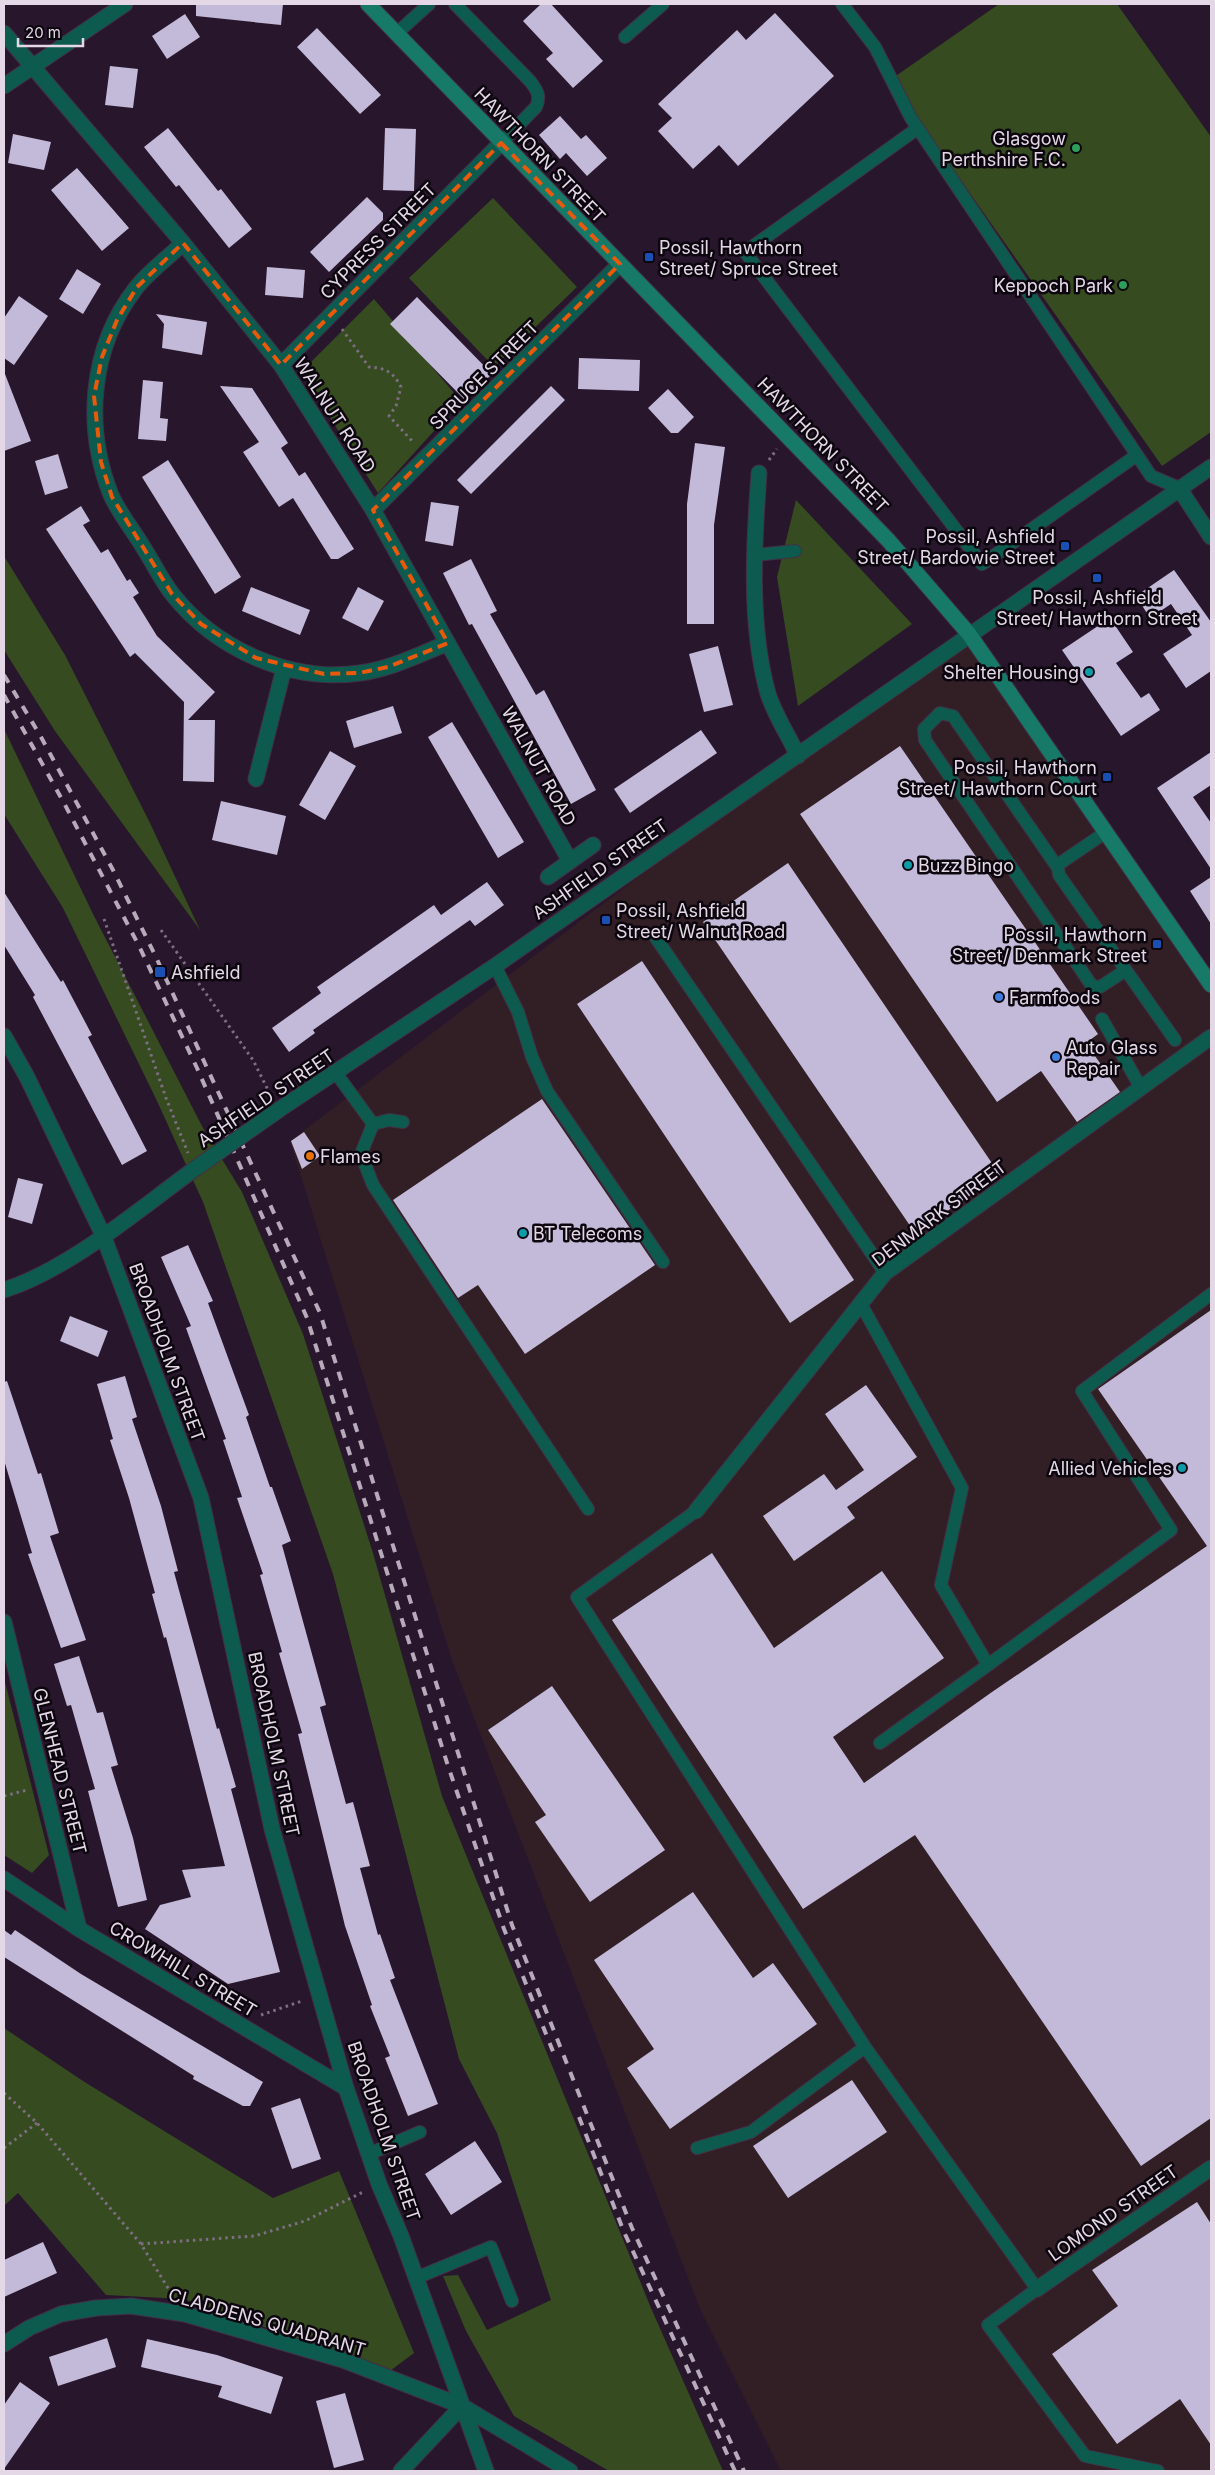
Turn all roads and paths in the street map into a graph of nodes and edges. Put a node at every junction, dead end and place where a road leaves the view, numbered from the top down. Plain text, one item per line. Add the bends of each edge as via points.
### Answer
1 (125, 4) edge
2 (368, 4) edge
3 (430, 4) edge
4 (455, 4) edge
5 (663, 4) edge
6 (842, 4) edge
7 (4, 32) edge
8 (396, 34) junction
9 (625, 37) dead end
10 (33, 65) junction
11 (4, 86) edge
12 (918, 128) junction
13 (501, 143) junction
14 (183, 244) junction
15 (620, 264) junction
16 (331, 315) junction
17 (281, 366) junction
18 (788, 435) junction
19 (1136, 455) junction
20 (428, 458) junction
21 (1211, 467) edge
22 (759, 472) joint
23 (1179, 488) junction
24 (374, 510) junction
25 (1211, 537) edge
26 (795, 551) dead end
27 (755, 555) junction
28 (969, 634) junction
29 (448, 642) junction
30 (284, 668) junction
31 (798, 756) junction
32 (256, 779) dead end
33 (1106, 832) junction
34 (593, 845) dead end
35 (570, 861) junction
36 (1058, 868) junction
37 (548, 878) dead end
38 (104, 919) dead end
39 (161, 930) dead end
40 (656, 938) dead end
41 (495, 966) junction
42 (1126, 970) junction
43 (1211, 985) edge
44 (1102, 1018) dead end
45 (4, 1036) edge
46 (1211, 1037) edge
47 (1176, 1040) dead end
48 (336, 1073) junction
49 (1141, 1088) junction
50 (280, 1109) junction
51 (403, 1122) dead end
52 (374, 1124) junction
53 (196, 1168) junction
54 (103, 1234) junction
55 (663, 1262) dead end
56 (885, 1273) junction
57 (4, 1290) edge
58 (1211, 1294) edge
59 (861, 1304) junction
60 (588, 1509) dead end
61 (696, 1510) joint
62 (4, 1625) edge
63 (988, 1665) junction
64 (880, 1743) dead end
65 (44, 1786) junction
66 (4, 1796) edge
67 (4, 1879) edge
68 (79, 1929) junction
69 (319, 1995) junction
70 (238, 2024) junction
71 (864, 2047) junction
72 (346, 2088) junction
73 (4, 2093) edge
74 (37, 2123) junction
75 (420, 2132) dead end
76 (4, 2148) edge
77 (697, 2148) dead end
78 (369, 2154) junction
79 (1211, 2168) edge
80 (379, 2184) junction
81 (141, 2244) junction
82 (416, 2278) junction
83 (1037, 2289) junction
84 (512, 2300) dead end
85 (185, 2314) junction
86 (4, 2344) edge
87 (462, 2406) junction
88 (401, 2471) edge
89 (486, 2471) edge
90 (570, 2471) edge
91 (1158, 2471) edge

1 - 10 street
2 - 8 main road, HAWTHORN STREET
3 - 8 lane
4 - 13 lane via 530,81 538,94 536,107
5 - 9 lane
6 - 12 lane via 875,47
7 - 10 street, WALNUT ROAD
8 - 13 main road, HAWTHORN STREET
10 - 11 street
10 - 14 street, WALNUT ROAD
12 - 19 lane
12 - 19 lane via 745,252 982,564
13 - 15 main road, HAWTHORN STREET
13 - 16 street, CYPRESS STREET
14 - 17 street, WALNUT ROAD
14 - 30 street via 137,287 117,320 102,357 94,396 94,430 101,462 112,497 172,594 223,642
15 - 18 main road, HAWTHORN STREET
15 - 20 street, SPRUCE STREET
16 - 17 street, CYPRESS STREET
16 - 20 path via 369,367 382,368 394,374 401,388 389,416
17 - 24 street, WALNUT ROAD
18 - 22 path
18 - 28 main road, HAWTHORN STREET via 888,540
19 - 23 lane via 1150,476
20 - 24 street, SPRUCE STREET
21 - 23 street, ASHFIELD STREET
22 - 27 street
23 - 25 street
23 - 28 street, ASHFIELD STREET
24 - 29 street, WALNUT ROAD
26 - 27 lane
27 - 31 street via 757,632 767,692
28 - 31 street, ASHFIELD STREET
28 - 33 main road, HAWTHORN STREET
29 - 30 street via 388,667 359,673 324,674
29 - 35 street, WALNUT ROAD
30 - 32 street
31 - 41 street, ASHFIELD STREET
33 - 36 lane via 1059,864
33 - 43 main road, HAWTHORN STREET
34 - 35 street
35 - 37 street
36 - 42 lane via 1059,875
36 - 42 lane via 953,716 940,713 929,722 922,733 925,740 1092,986 1100,987
38 - 53 path via 183,1143
39 - 50 path via 253,1060
40 - 56 lane
41 - 48 street, ASHFIELD STREET
41 - 55 lane via 518,1012 547,1091
42 - 47 lane
44 - 49 lane
45 - 54 street, BROADHOLM STREET
46 - 49 street, DENMARK STREET
48 - 50 street, ASHFIELD STREET
48 - 52 lane
49 - 56 street, DENMARK STREET
50 - 53 street, ASHFIELD STREET, bridge
51 - 52 lane via 389,1120
52 - 60 lane via 361,1154 373,1186
53 - 54 street, ASHFIELD STREET
54 - 57 street, ASHFIELD STREET via 67,1260
54 - 69 street, BROADHOLM STREET via 201,1498 272,1829
56 - 59 street, DENMARK STREET
58 - 63 lane via 1082,1391 1171,1530
59 - 61 street, DENMARK STREET
59 - 63 lane via 962,1488 941,1585
61 - 71 lane via 577,1597
62 - 65 street, GLENHEAD STREET
63 - 64 lane
65 - 66 path
65 - 68 street, GLENHEAD STREET
67 - 68 street, CROWHILL STREET
68 - 70 street, CROWHILL STREET
69 - 70 path
69 - 72 street, BROADHOLM STREET
70 - 72 street, CROWHILL STREET
71 - 77 lane via 750,2132
71 - 83 lane
72 - 78 street, BROADHOLM STREET
73 - 74 path
74 - 76 path
74 - 81 path
75 - 78 lane
78 - 80 street, BROADHOLM STREET
79 - 83 street, LOMOND STREET
80 - 81 path via 305,2221 254,2236
80 - 82 street, BROADHOLM STREET
81 - 85 path
82 - 84 lane via 492,2248
82 - 87 street, BROADHOLM STREET
83 - 91 lane via 988,2325 1085,2456
85 - 86 street, CLADDENS QUADRANT via 131,2306 96,2308 61,2314 29,2328
85 - 87 street, CLADDENS QUADRANT via 343,2360
87 - 88 street
87 - 89 street, BROADHOLM STREET
87 - 90 street, CLADDENS QUADRANT

